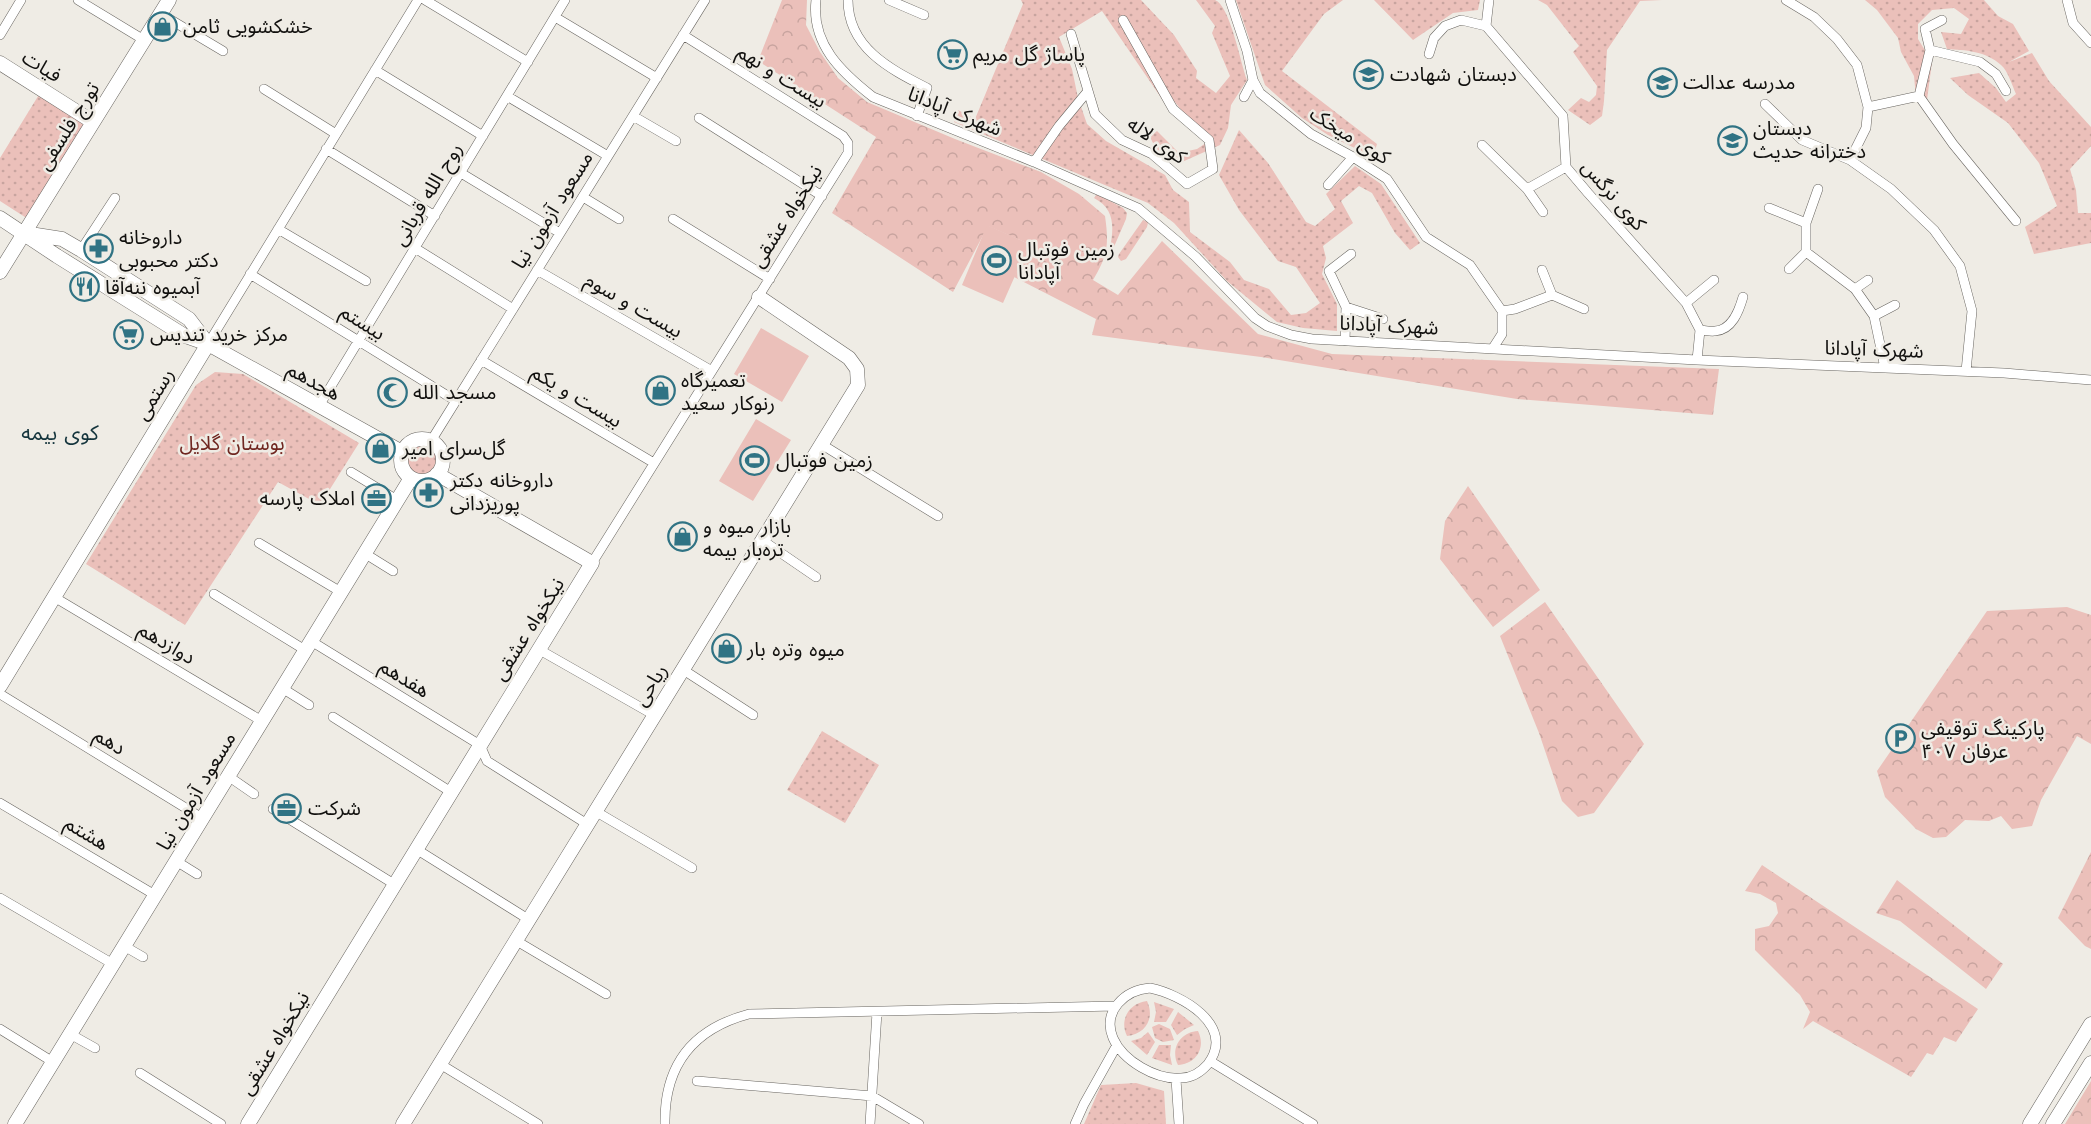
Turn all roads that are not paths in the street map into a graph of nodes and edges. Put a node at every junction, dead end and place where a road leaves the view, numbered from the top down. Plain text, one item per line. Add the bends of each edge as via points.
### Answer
1 (21, 0) edge
2 (78, 0) edge
3 (169, 0) edge
4 (418, 0) edge
5 (425, 0) edge
6 (565, 0) edge
7 (705, 0) edge
8 (816, 0) edge
9 (848, 0) edge
10 (889, 0) edge
11 (1230, 0) edge
12 (1489, 0) edge
13 (1786, 0) edge
14 (2067, 0) edge
15 (161, 14) junction
16 (924, 15) dead end
17 (555, 17) junction
18 (1123, 20) dead end
19 (1942, 20) dead end
20 (1486, 26) junction
21 (1071, 34) dead end
22 (0, 35) edge
23 (683, 35) junction
24 (144, 40) junction
25 (2091, 44) edge
26 (1930, 50) junction
27 (223, 51) dead end
28 (1429, 54) dead end
29 (528, 62) junction
30 (0, 63) edge
31 (375, 70) junction
32 (657, 78) junction
33 (1253, 80) junction
34 (264, 89) dead end
35 (1088, 91) junction
36 (2006, 91) dead end
37 (507, 96) junction
38 (1918, 96) junction
39 (1244, 97) dead end
40 (1765, 104) dead end
41 (1868, 107) junction
42 (633, 116) junction
43 (917, 116) junction
44 (699, 118) dead end
45 (93, 122) junction
46 (336, 134) junction
47 (483, 136) junction
48 (676, 141) dead end
49 (1482, 145) dead end
50 (326, 149) junction
51 (608, 156) junction
52 (846, 156) joint
53 (1353, 157) junction
54 (1850, 160) junction
55 (1034, 162) junction
56 (1566, 167) junction
57 (460, 173) junction
58 (1328, 185) dead end
59 (1527, 189) junction
60 (1818, 189) dead end
61 (822, 196) junction
62 (583, 197) junction
63 (115, 198) dead end
64 (1769, 208) dead end
65 (1543, 212) dead end
66 (435, 216) junction
67 (0, 218) edge
68 (619, 219) dead end
69 (673, 219) dead end
70 (2016, 221) dead end
71 (1806, 223) junction
72 (278, 229) junction
73 (24, 233) junction
74 (560, 233) junction
75 (415, 248) junction
76 (81, 250) junction
77 (1806, 252) junction
78 (1351, 254) dead end
79 (1789, 269) dead end
80 (537, 270) junction
81 (1542, 270) dead end
82 (0, 272) edge
83 (250, 274) junction
84 (770, 279) junction
85 (1714, 279) dead end
86 (1868, 280) dead end
87 (366, 281) dead end
88 (1856, 289) junction
89 (1552, 295) junction
90 (759, 297) junction
91 (1743, 297) dead end
92 (1686, 303) junction
93 (1895, 305) dead end
94 (1346, 307) junction
95 (513, 309) junction
96 (1584, 309) dead end
97 (1502, 311) junction
98 (1874, 316) junction
99 (1383, 319) dead end
100 (1700, 330) junction
101 (359, 341) junction
102 (1345, 341) junction
103 (208, 344) junction
104 (1493, 348) junction
105 (481, 360) junction
106 (1697, 360) junction
107 (1885, 368) junction
108 (712, 371) junction
109 (1966, 371) junction
110 (2091, 380) edge
111 (456, 401) junction
112 (319, 406) junction
113 (431, 441) junction
114 (821, 444) junction
115 (402, 452) junction
116 (654, 463) junction
117 (351, 472) dead end
118 (437, 474) junction
119 (411, 478) junction
120 (397, 500) junction
121 (938, 516) dead end
122 (762, 540) junction
123 (259, 543) dead end
124 (364, 553) junction
125 (592, 563) junction
126 (393, 571) dead end
127 (816, 577) dead end
128 (341, 592) junction
129 (214, 594) dead end
130 (54, 597) junction
131 (308, 645) junction
132 (538, 649) junction
133 (682, 669) junction
134 (0, 686) edge
135 (282, 688) junction
136 (0, 694) edge
137 (309, 705) dead end
138 (753, 715) dead end
139 (654, 716) junction
140 (333, 717) dead end
141 (262, 721) junction
142 (480, 745) junction
143 (228, 776) junction
144 (451, 792) junction
145 (254, 794) dead end
146 (0, 803) edge
147 (273, 809) dead end
148 (595, 811) junction
149 (202, 818) junction
150 (587, 824) junction
151 (416, 849) junction
152 (176, 861) junction
153 (692, 868) dead end
154 (197, 874) dead end
155 (394, 884) junction
156 (155, 895) junction
157 (0, 898) edge
158 (528, 920) junction
159 (515, 940) junction
160 (124, 946) junction
161 (143, 957) dead end
162 (113, 964) junction
163 (606, 994) dead end
164 (1115, 1006) junction
165 (877, 1012) junction
166 (2091, 1024) edge
167 (0, 1029) edge
168 (70, 1034) junction
169 (1117, 1045) junction
170 (95, 1048) dead end
171 (1210, 1060) junction
172 (53, 1062) junction
173 (2091, 1063) edge
174 (440, 1064) junction
175 (140, 1073) dead end
176 (1176, 1079) junction
177 (697, 1081) dead end
178 (872, 1096) junction
179 (18, 1123) edge
180 (221, 1124) edge
181 (248, 1124) edge
182 (403, 1124) edge
183 (538, 1124) edge
184 (665, 1124) edge
185 (870, 1124) edge
186 (919, 1124) edge
187 (1075, 1124) edge
188 (1179, 1124) edge
189 (1313, 1124) edge
190 (2030, 1124) edge
191 (2053, 1124) edge

1 - 22 street
2 - 24 street
3 - 15 street, تورج فلسفی
4 - 31 street, رستمی
5 - 29 street
6 - 17 street, روح الله قربانی
7 - 23 street, مسعود آزمون نیا
8 - 43 street, شهرک آپادانا via 816,22 833,61 873,97
9 - 43 street via 854,31 871,53 889,69 927,88
10 - 16 street
11 - 33 street, کوی میخک
12 - 20 street
13 - 41 street via 1814,17 1857,65
14 - 25 street via 2073,23
15 - 24 street, تورج فلسفی
15 - 27 street
17 - 29 street, روح الله قربانی
17 - 32 street
18 - 35 street, کوی لاله via 1173,109 1209,140 1213,169 1187,184 1152,154 1122,140 1095,114
19 - 26 street via 1925,29
20 - 28 street via 1461,20 1445,26 1434,38
20 - 56 street, کوی نرگس via 1563,116
21 - 35 street, کوی لاله
23 - 32 street, مسعود آزمون نیا
23 - 52 street, بیست و نهم via 843,136 848,146
24 - 45 street, تورج فلسفی
26 - 36 street via 1980,62 1996,74
26 - 38 street
29 - 37 street, روح الله قربانی
30 - 45 street, فیات
31 - 46 street, رستمی
31 - 47 street
32 - 42 street, مسعود آزمون نیا
33 - 39 street
33 - 53 street, کوی میخک via 1260,93 1311,134
34 - 46 street
35 - 55 street
37 - 47 street, روح الله قربانی
37 - 51 street
38 - 41 street
38 - 70 street
40 - 54 street via 1802,140
41 - 54 street via 1866,128
42 - 48 street
42 - 51 street, مسعود آزمون نیا
43 - 55 street, شهرک آپادانا
44 - 61 street
45 - 73 street, تورج فلسفی
46 - 50 street, رستمی
47 - 57 street, روح الله قربانی
49 - 59 street
50 - 66 street
50 - 72 street, رستمی
51 - 62 street, مسعود آزمون نیا
52 - 61 street, نیکخواه عشقی
53 - 58 street
53 - 97 street, کوی میخک via 1387,179 1426,237 1470,265
54 - 109 street via 1891,189 1934,230 1960,266 1972,311
55 - 102 street, شهرک آپادانا via 1138,207 1267,326 1291,335
56 - 59 street
56 - 92 street, کوی نرگس
57 - 66 street, روح الله قربانی
57 - 74 street
59 - 65 street
60 - 71 street
61 - 84 street, نیکخواه عشقی
62 - 68 street
62 - 74 street, مسعود آزمون نیا
63 - 76 street
64 - 71 street
66 - 75 street, روح الله قربانی
67 - 73 street, هجدهم
69 - 84 street
71 - 77 street
72 - 83 street, رستمی
72 - 87 street
73 - 76 street via 62,239
73 - 82 street, تورج فلسفی
73 - 103 street, هجدهم via 185,336
74 - 80 street, مسعود آزمون نیا
75 - 95 street
75 - 101 street, روح الله قربانی
76 - 103 street via 189,319
77 - 79 street
77 - 88 street
78 - 94 street via 1329,271
80 - 95 street, مسعود آزمون نیا
80 - 108 street, بیست و سوم
81 - 89 street
83 - 101 street, بیستم
83 - 103 street, رستمی
84 - 90 street, نیکخواه عشقی
85 - 92 street
86 - 88 street
88 - 98 street
89 - 96 street
89 - 97 street
90 - 108 street, نیکخواه عشقی
90 - 114 street, ریاحی via 849,358 857,369 858,385
91 - 100 street via 1730,324 1717,332
92 - 100 street, کوی نرگس
93 - 98 street
94 - 99 street
94 - 102 street
95 - 105 street, مسعود آزمون نیا
97 - 104 street via 1502,334
98 - 107 street
100 - 106 street
101 - 111 street, بیستم
101 - 112 street, روح الله قربانی
102 - 104 street, شهرک آپادانا
103 - 112 street, هجدهم
103 - 130 street, رستمی
104 - 106 street, شهرک آپادانا
105 - 111 street, مسعود آزمون نیا
105 - 116 street, بیست و یکم
106 - 107 street, شهرک آپادانا
107 - 109 street, شهرک آپادانا
108 - 116 street, نیکخواه عشقی
109 - 110 street, شهرک آپادانا
111 - 113 street, مسعود آزمون نیا
112 - 115 street, هجدهم
113 - 115 street via 417,439
113 - 118 street via 442,456
114 - 121 street
114 - 122 street, ریاحی
115 - 119 street via 401,466
116 - 125 street, نیکخواه عشقی
117 - 120 street
118 - 119 street via 424,481
118 - 125 street
119 - 120 street, مسعود آزمون نیا
120 - 124 street, مسعود آزمون نیا
122 - 127 street
122 - 133 street, ریاحی
123 - 128 street
124 - 126 street
124 - 128 street, مسعود آزمون نیا
125 - 132 street, نیکخواه عشقی
128 - 131 street, مسعود آزمون نیا
129 - 131 street, هفدهم
130 - 134 street, رستمی
130 - 141 street, دوازدهم
131 - 135 street, مسعود آزمون نیا
131 - 142 street, هفدهم
132 - 139 street
132 - 142 street, نیکخواه عشقی
133 - 138 street
133 - 139 street, ریاحی
135 - 137 street
135 - 141 street, مسعود آزمون نیا
136 - 149 street, دهم
139 - 148 street, ریاحی
140 - 144 street
141 - 143 street, مسعود آزمون نیا
142 - 144 street, نیکخواه عشقی
142 - 150 street, هفدهم via 488,761
143 - 145 street
143 - 149 street, مسعود آزمون نیا
144 - 151 street, نیکخواه عشقی
146 - 156 street, هشتم
147 - 155 street
148 - 150 street, ریاحی
148 - 153 street
149 - 152 street, مسعود آزمون نیا
150 - 158 street, ریاحی
151 - 155 street, نیکخواه عشقی
151 - 158 street
152 - 154 street
152 - 156 street, مسعود آزمون نیا
155 - 181 street, نیکخواه عشقی
156 - 160 street, مسعود آزمون نیا
157 - 162 street
158 - 159 street, ریاحی
159 - 163 street
159 - 174 street, ریاحی
160 - 161 street
160 - 162 street, مسعود آزمون نیا
162 - 168 street, مسعود آزمون نیا
164 - 165 street
164 - 169 street via 1111,1026
164 - 171 street via 1130,992 1140,989 1161,990 1182,999 1201,1013 1213,1031 1215,1041
165 - 178 street
165 - 184 street via 749,1014 728,1019 707,1031 681,1057 669,1086
166 - 190 street
167 - 172 street
168 - 170 street
168 - 172 street, مسعود آزمون نیا
169 - 176 street via 1143,1068
169 - 187 street
171 - 176 street via 1196,1075
171 - 189 street
172 - 179 street, مسعود آزمون نیا
173 - 191 street
174 - 182 street, ریاحی
174 - 183 street
175 - 180 street
176 - 188 street
177 - 178 street
178 - 185 street
178 - 186 street

